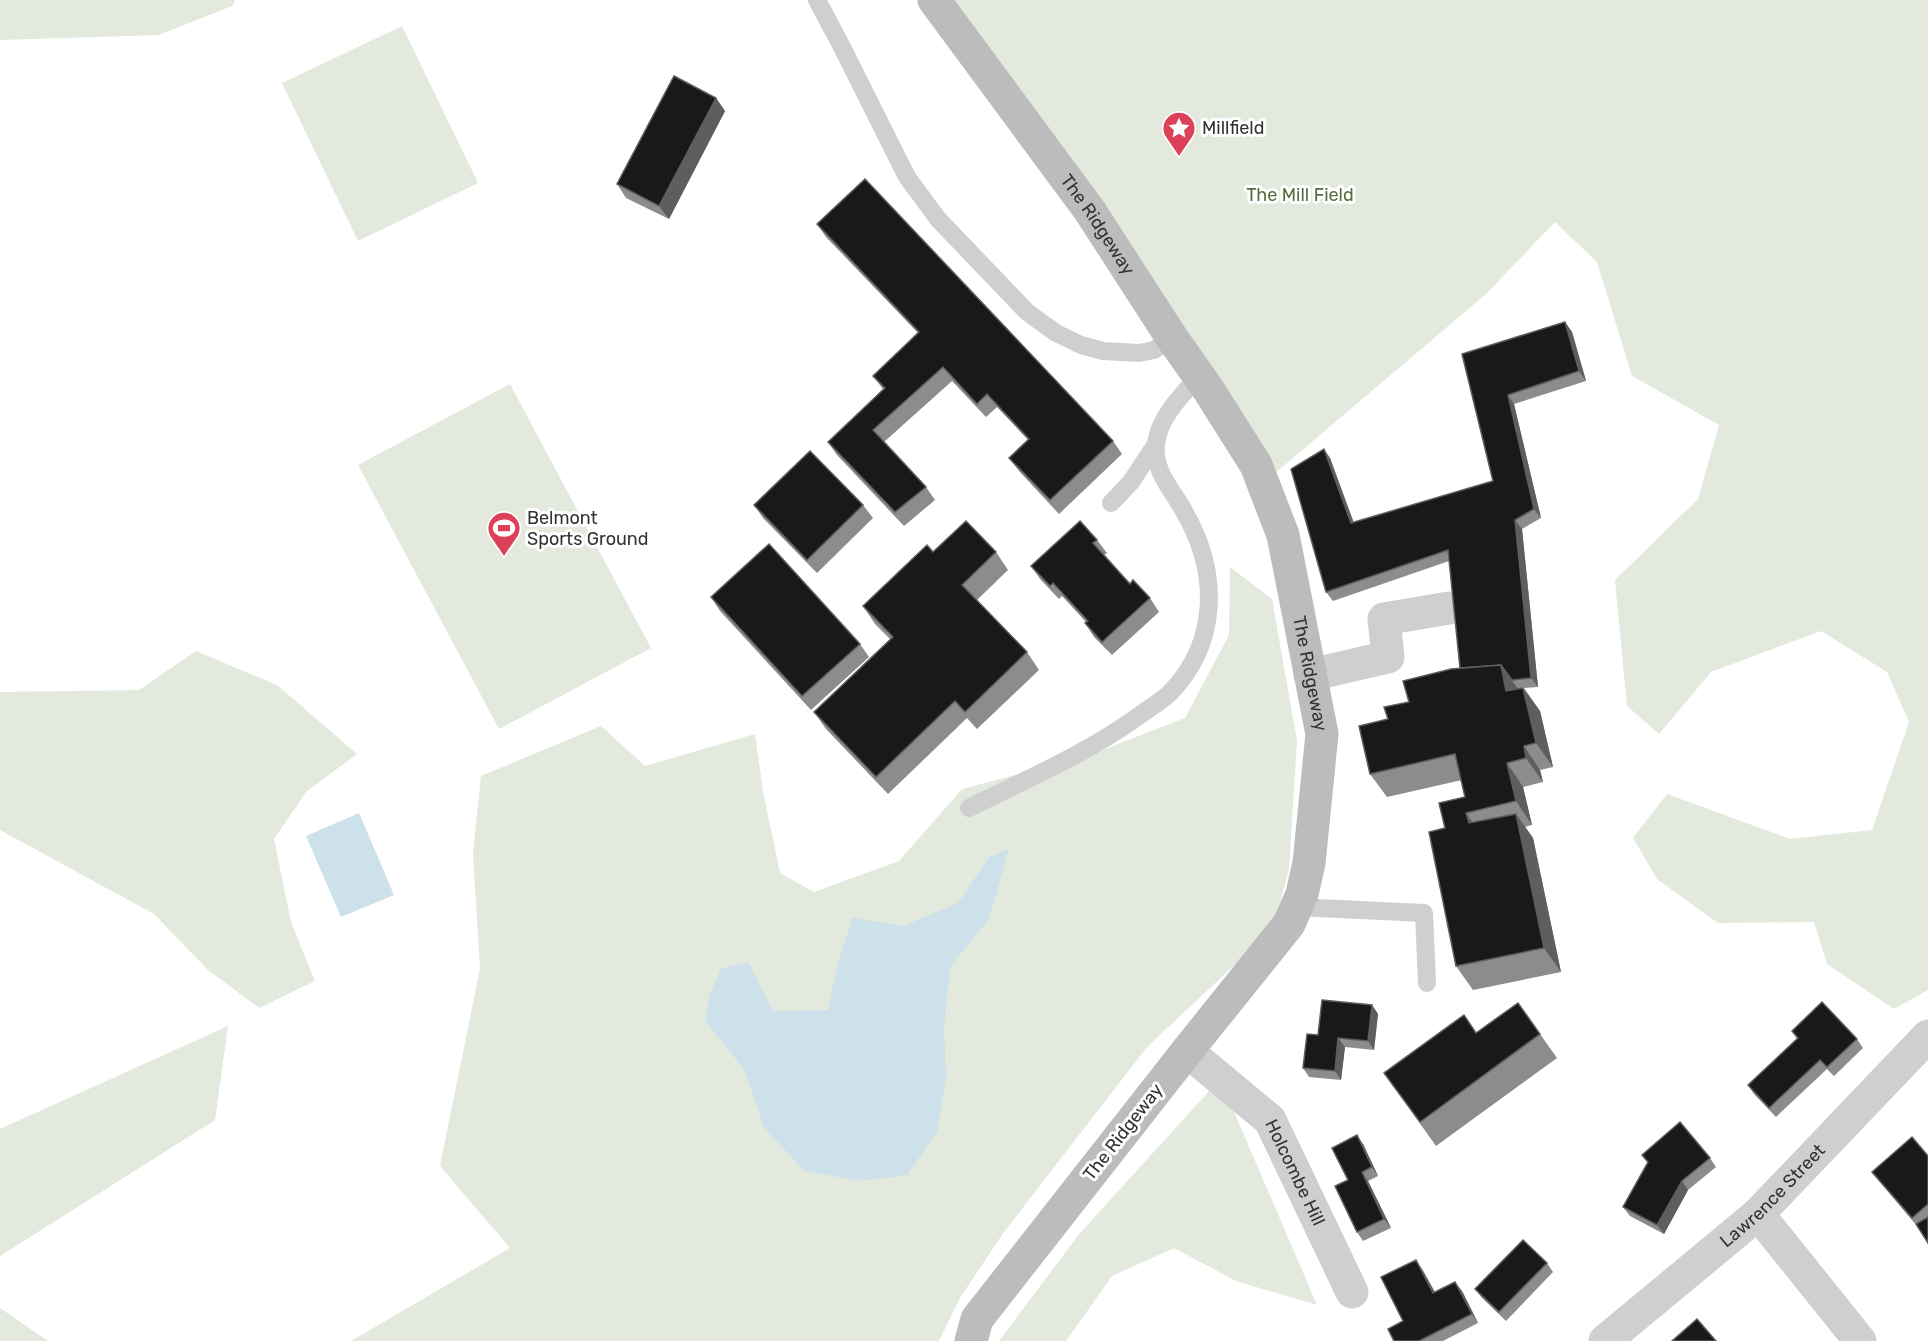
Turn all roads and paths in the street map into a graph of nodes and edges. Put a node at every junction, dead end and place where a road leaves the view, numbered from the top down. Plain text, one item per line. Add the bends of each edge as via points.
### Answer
1 (817, 0) edge
2 (933, 0) edge
3 (1172, 338) junction
4 (1199, 376) junction
5 (1156, 444) junction
6 (1111, 503) dead end
7 (1449, 608) dead end
8 (1310, 675) junction
9 (969, 808) dead end
10 (1296, 907) junction
11 (1427, 983) dead end
12 (1928, 1036) edge
13 (1187, 1051) junction
14 (1758, 1214) junction
15 (1352, 1292) dead end
16 (971, 1341) edge
17 (1605, 1341) edge
18 (1860, 1341) edge

1 - 3 lane via 907,177 938,219 1027,312 1056,333 1103,351 1154,350
2 - 3 main road, The Ridgeway via 1090,211
3 - 4 main road, The Ridgeway
4 - 5 lane via 1170,411
4 - 8 main road, The Ridgeway via 1256,465 1272,504 1283,535
5 - 6 lane via 1131,482
5 - 9 lane via 1160,472 1186,514 1204,555 1210,607 1206,634 1198,652 1169,694 1130,723
7 - 8 street via 1384,619 1388,657
8 - 10 main road, The Ridgeway via 1322,734 1309,864
10 - 11 lane via 1424,913
10 - 13 main road, The Ridgeway via 1289,924
12 - 14 street, Lawrence Street
13 - 15 street, Holcombe Hill via 1270,1120
13 - 16 main road, The Ridgeway via 977,1319
14 - 17 street, Lawrence Street
14 - 18 street

